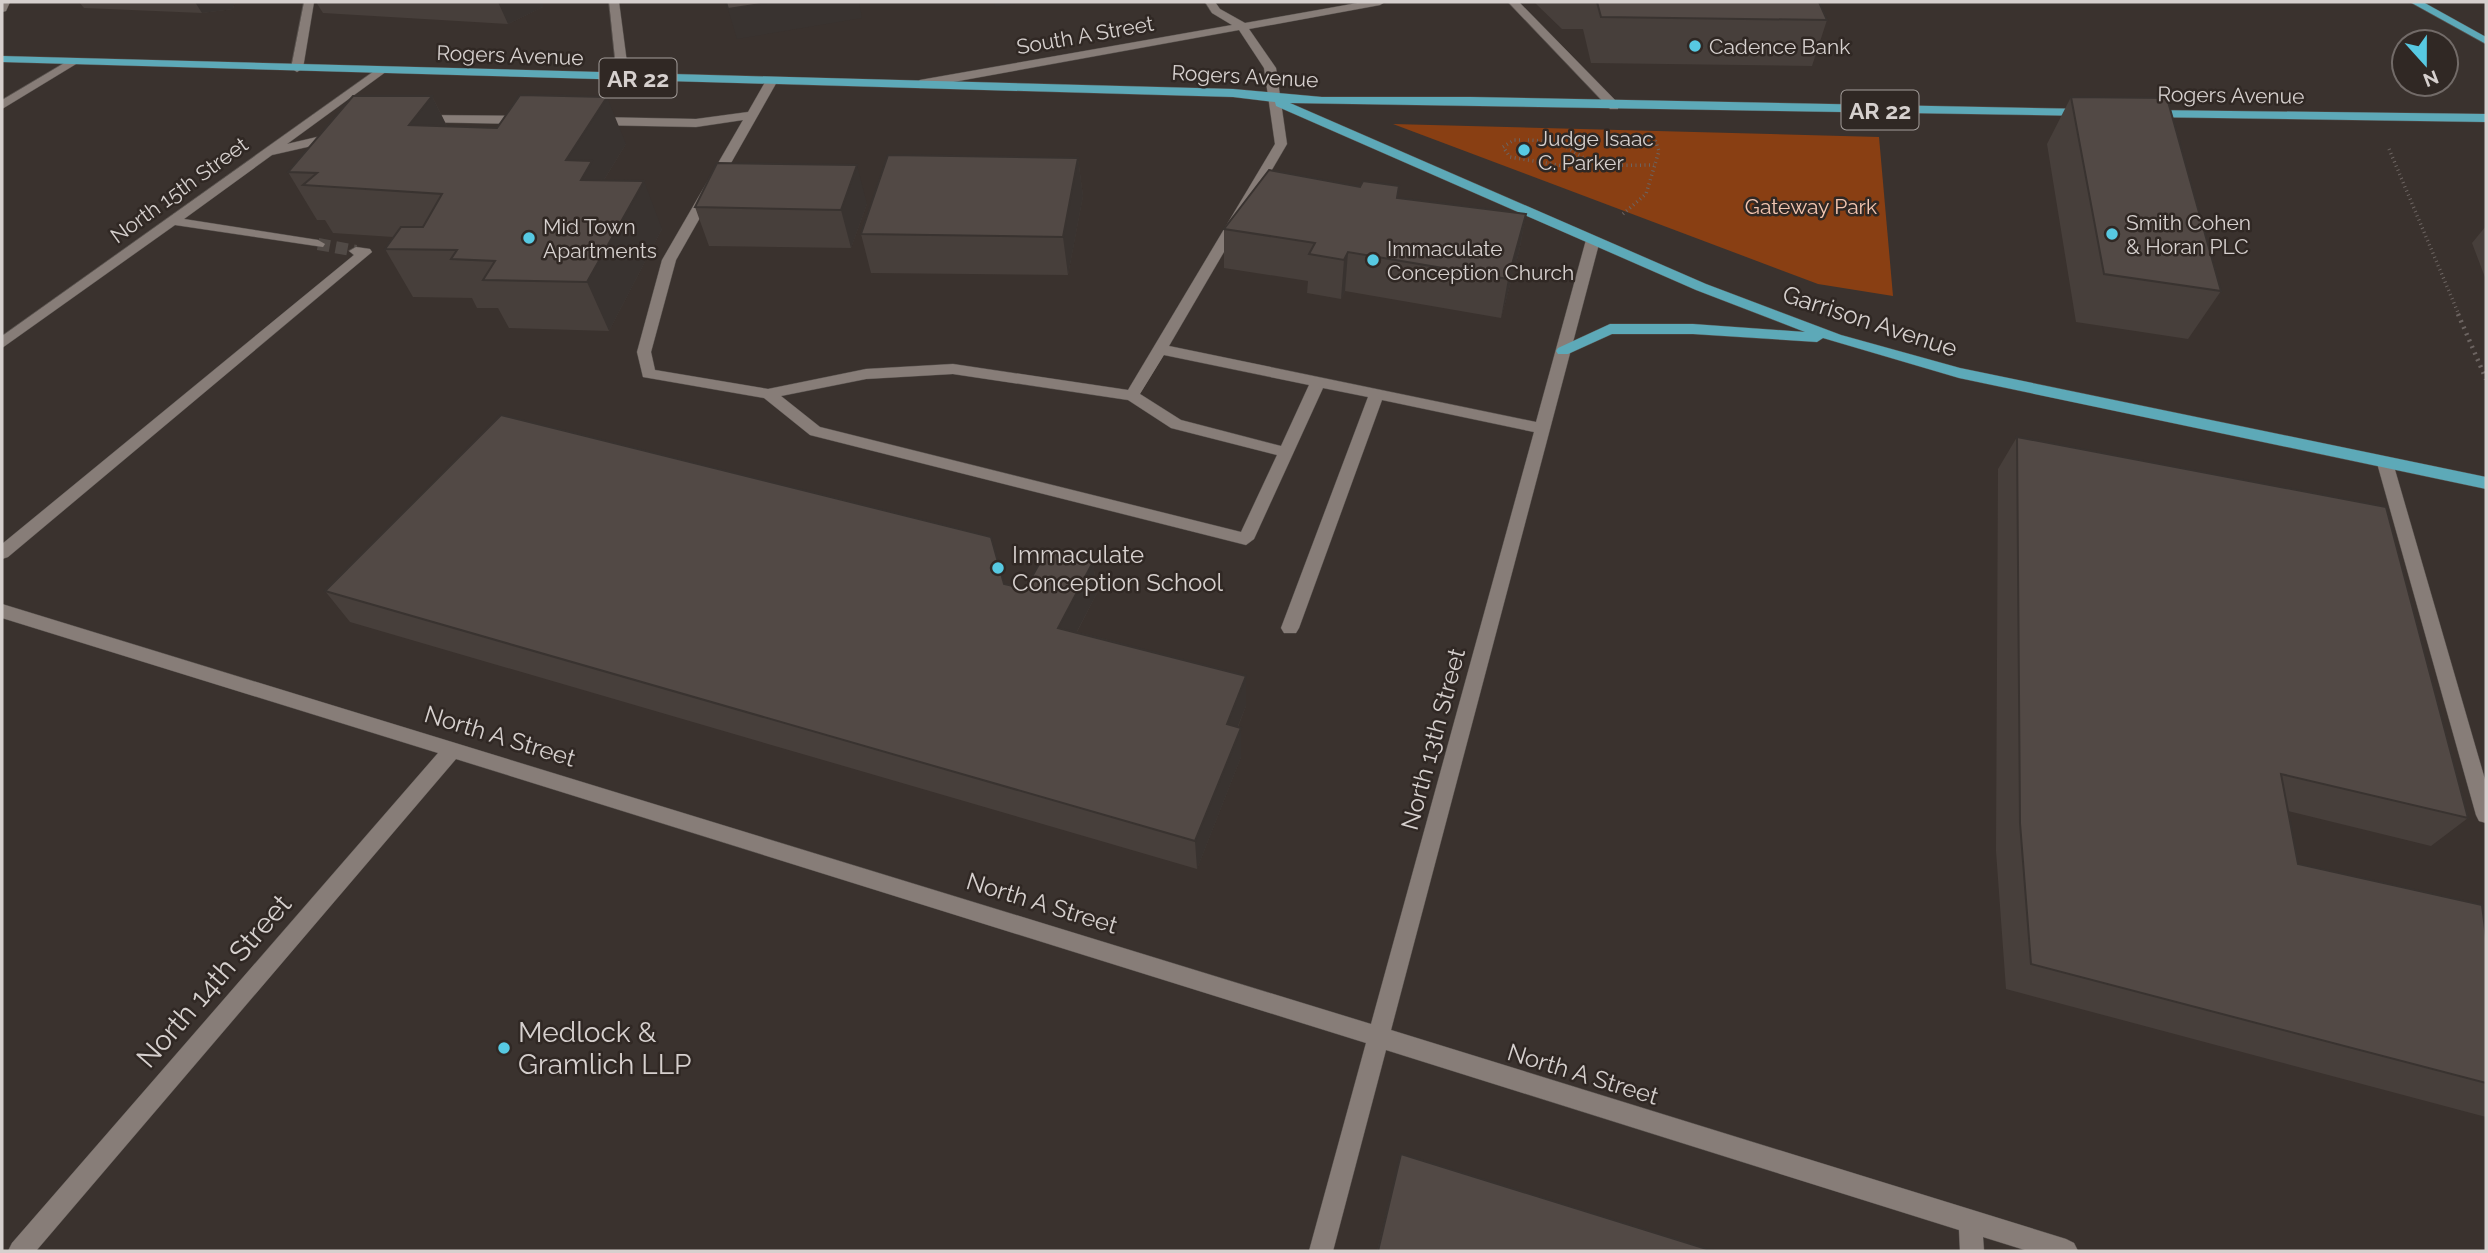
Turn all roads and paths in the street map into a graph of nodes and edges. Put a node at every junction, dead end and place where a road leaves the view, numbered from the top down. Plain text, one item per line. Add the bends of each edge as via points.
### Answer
1 (5, 2) edge
2 (309, 2) edge
3 (614, 2) edge
4 (1210, 2) edge
5 (1380, 2) edge
6 (1513, 2) edge
7 (2414, 2) edge
8 (2, 9) edge
9 (1242, 26) junction
10 (2486, 41) edge
11 (2, 59) edge
12 (75, 61) junction
13 (297, 68) junction
14 (381, 71) junction
15 (623, 78) junction
16 (772, 80) junction
17 (920, 84) junction
18 (1273, 100) junction
19 (2, 105) edge
20 (1614, 106) junction
21 (2098, 113) edge
22 (2137, 113) edge
23 (751, 115) junction
24 (407, 118) edge
25 (2486, 118) edge
26 (538, 120) edge
27 (578, 121) edge
28 (1650, 128) dead end
29 (342, 135) edge
30 (2388, 149) dead end
31 (266, 153) junction
32 (1654, 165) junction
33 (1597, 166) junction
34 (1623, 215) dead end
35 (172, 220) junction
36 (1593, 240) junction
37 (318, 244) tunnel mouth
38 (356, 251) dead end
39 (1836, 338) junction
40 (2, 343) edge
41 (1158, 349) junction
42 (1563, 351) junction
43 (2486, 379) edge
44 (1318, 382) junction
45 (768, 394) junction
46 (1377, 394) junction
47 (1132, 396) junction
48 (1542, 428) junction
49 (1286, 452) junction
50 (2385, 463) junction
51 (2486, 483) edge
52 (2, 553) edge
53 (2, 611) edge
54 (1290, 628) dead end
55 (453, 749) junction
56 (2486, 815) edge
57 (1378, 1036) junction
58 (1971, 1221) junction
59 (20, 1251) edge
60 (1321, 1251) edge
61 (1972, 1251) edge
62 (2066, 1251) edge

1 - 8 street
2 - 13 street
3 - 15 street
4 - 9 street via 1216,11
5 - 9 street, South A Street
6 - 20 street
7 - 10 main road
9 - 17 street, South A Street
9 - 18 street via 1270,68
11 - 12 main road, Rogers Avenue / AR 22
12 - 13 main road, Rogers Avenue / AR 22
12 - 19 street
13 - 14 main road, Rogers Avenue / AR 22
14 - 15 main road, Rogers Avenue / AR 22
14 - 31 street, North 15th Street
15 - 16 main road, Rogers Avenue / AR 22
16 - 17 main road, Rogers Avenue / AR 22
16 - 23 street
17 - 18 main road, Rogers Avenue / AR 22 via 1233,93
18 - 20 main road, Rogers Avenue / AR 22
18 - 36 main road, Garrison Avenue
18 - 41 street via 1281,144
20 - 21 main road, Rogers Avenue / AR 22
22 - 25 main road, Rogers Avenue
23 - 27 street via 696,123
23 - 45 street via 669,260 645,352 648,374
24 - 26 street
28 - 32 path via 1659,151
29 - 31 street
30 - 43 path
31 - 35 street, North 15th Street
32 - 33 path via 1630,161
32 - 34 path via 1646,194
33 - 33 path via 1548,166 1510,157 1503,147 1514,140 1558,142
35 - 37 street
35 - 40 street, North 15th Street
36 - 39 main road, Garrison Avenue via 1701,288
36 - 42 street, North 13th Street
38 - 52 street via 365,252
39 - 42 main road via 1693,329 1610,330
39 - 50 main road, Garrison Avenue via 1959,373
41 - 44 street
41 - 47 street
42 - 48 street, North 13th Street
44 - 46 street
44 - 49 street
45 - 47 street via 866,374 953,369
45 - 49 street via 815,431 1245,539
46 - 48 street
46 - 54 street
47 - 49 street via 1176,424
48 - 57 street, North 13th Street
50 - 51 main road, Garrison Avenue
50 - 56 street
53 - 55 street, North A Street
55 - 57 street, North A Street
55 - 59 street, North 14th Street
57 - 58 street, North A Street
57 - 60 street, North 13th Street
58 - 61 street
58 - 62 street, North A Street

